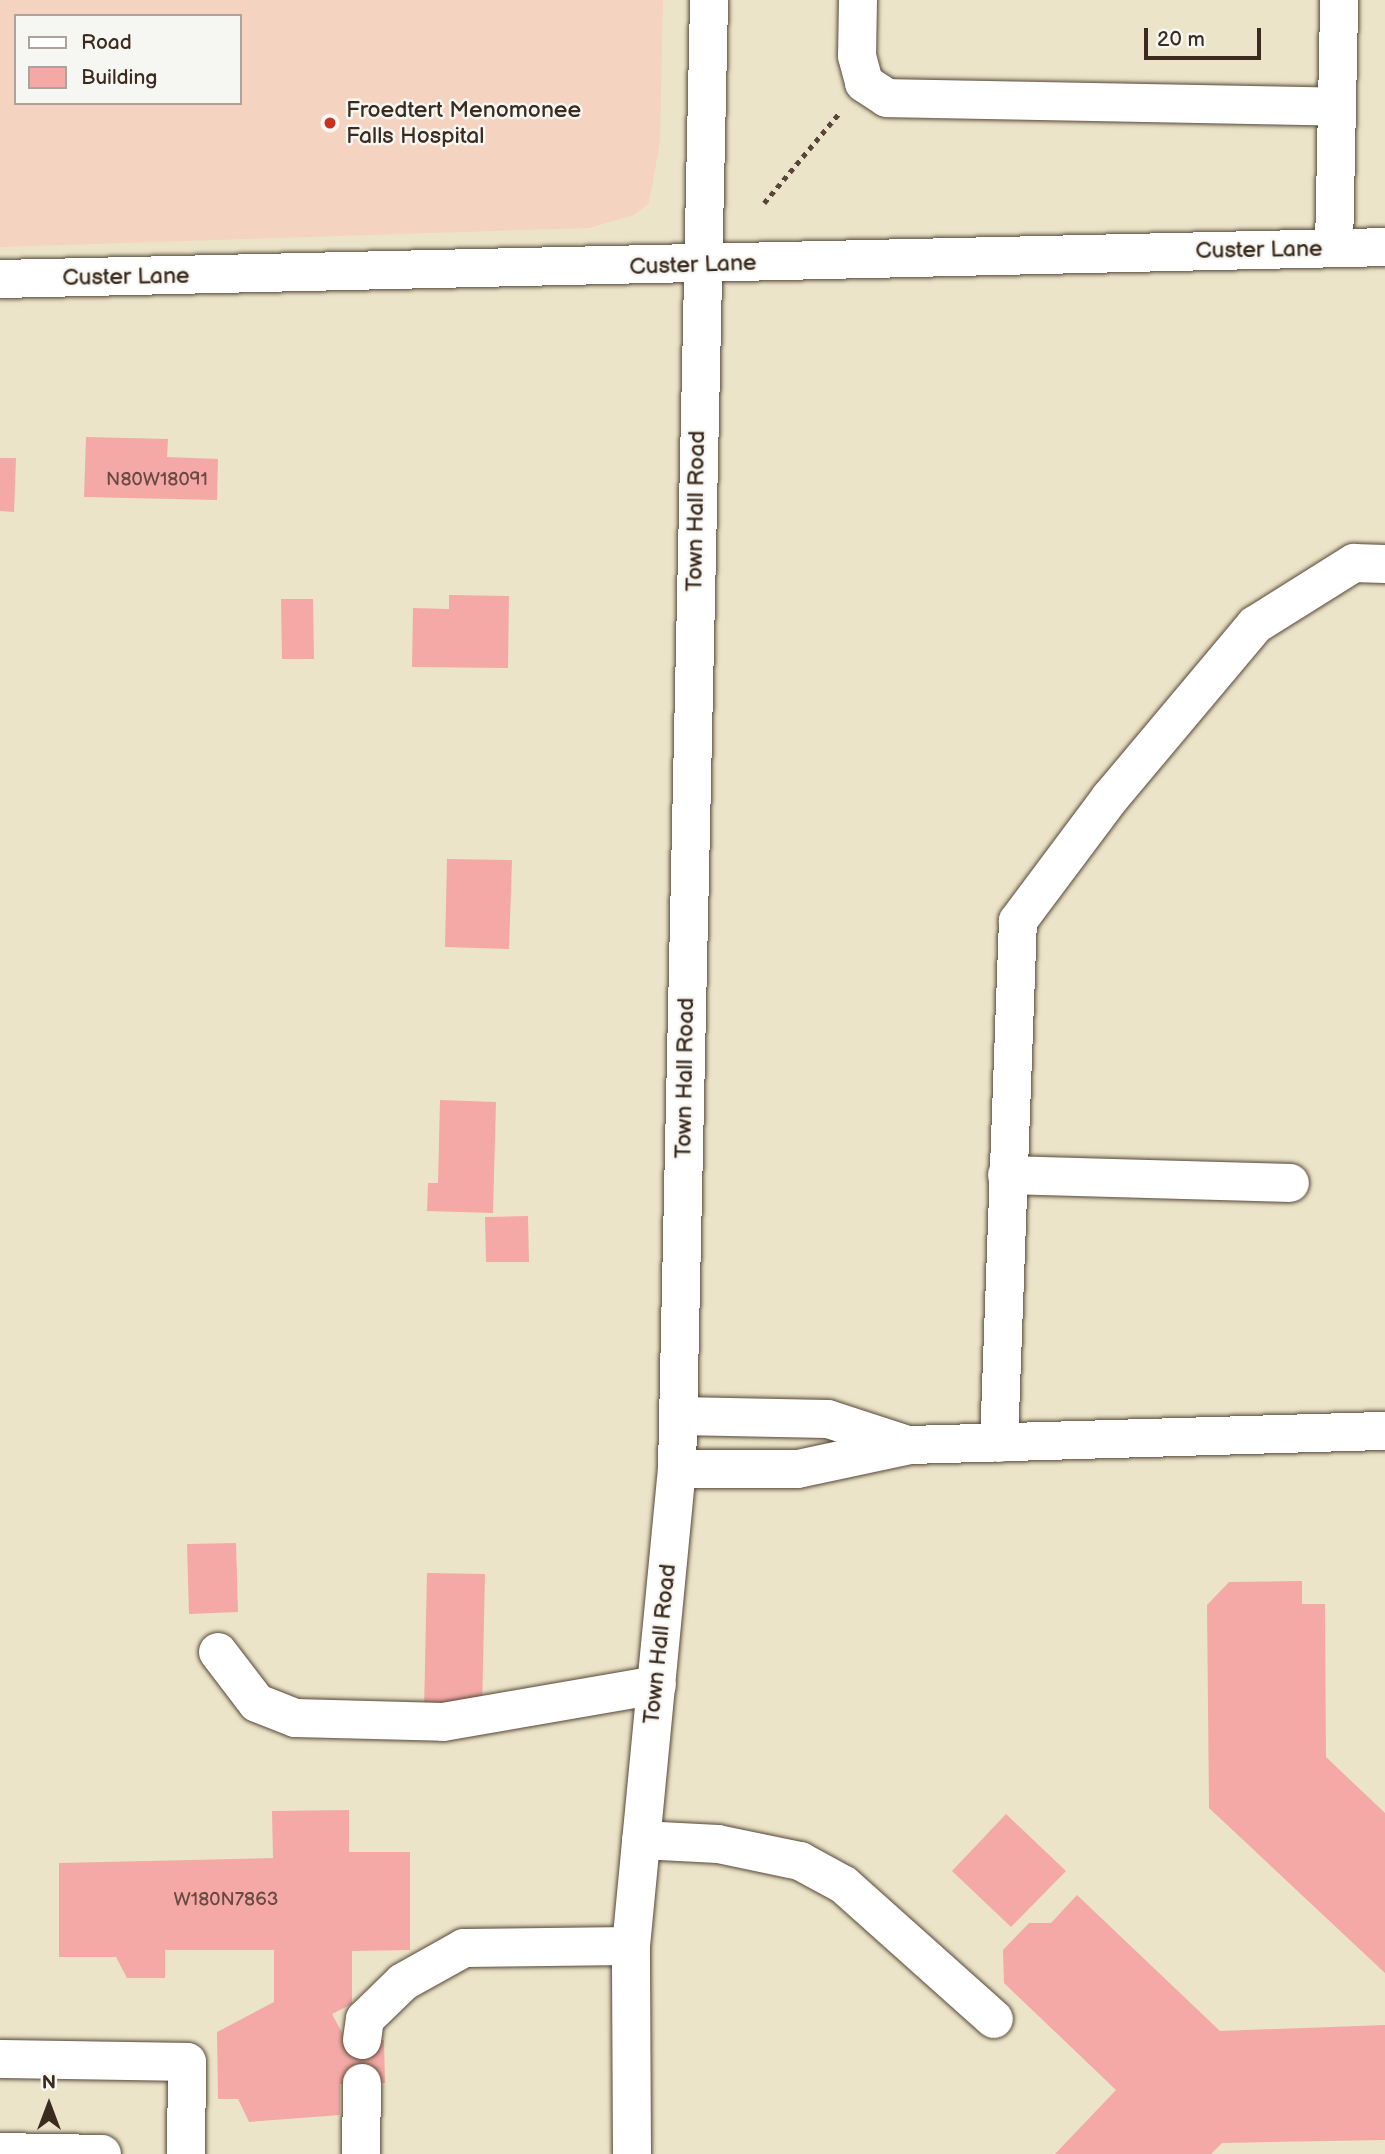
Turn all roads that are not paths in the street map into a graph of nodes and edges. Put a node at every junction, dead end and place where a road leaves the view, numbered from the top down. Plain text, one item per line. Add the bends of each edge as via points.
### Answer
1 (709, 0) edge
2 (858, 0) edge
3 (1339, 0) edge
4 (1337, 107) junction
5 (1385, 247) edge
6 (1334, 248) junction
7 (701, 265) junction
8 (0, 279) edge
9 (1385, 564) edge
10 (1007, 1175) junction
11 (1290, 1183) dead end
12 (679, 1416) junction
13 (1385, 1432) edge
14 (999, 1443) junction
15 (910, 1445) junction
16 (677, 1469) junction
17 (218, 1652) dead end
18 (657, 1685) junction
19 (641, 1840) junction
20 (631, 1946) junction
21 (994, 2019) dead end
22 (362, 2040) dead end
23 (0, 2059) edge
24 (362, 2084) dead end
25 (0, 2152) edge
26 (103, 2154) edge
27 (186, 2154) edge
28 (361, 2154) edge
29 (632, 2154) edge

1 - 7 street, Town Hall Road
2 - 4 street via 857,56 864,83 887,98
3 - 4 street
4 - 6 street
5 - 6 street, Custer Lane
6 - 7 street, Custer Lane
7 - 8 street, Custer Lane
7 - 12 street, Town Hall Road
9 - 10 street via 1354,563 1255,625 1110,798 1018,921
10 - 11 street
10 - 14 street
12 - 15 street via 828,1419
12 - 16 street, Town Hall Road
13 - 14 street
14 - 15 street
15 - 16 street via 798,1469
16 - 18 street, Town Hall Road
17 - 18 street via 257,1703 295,1718 443,1721
18 - 19 street, Town Hall Road
19 - 20 street, Town Hall Road
19 - 21 street via 718,1844 800,1861 844,1885
20 - 22 street via 464,1948 403,1982 365,2019
20 - 29 street, Town Hall Road
23 - 27 street via 187,2062
24 - 28 street
25 - 26 street

